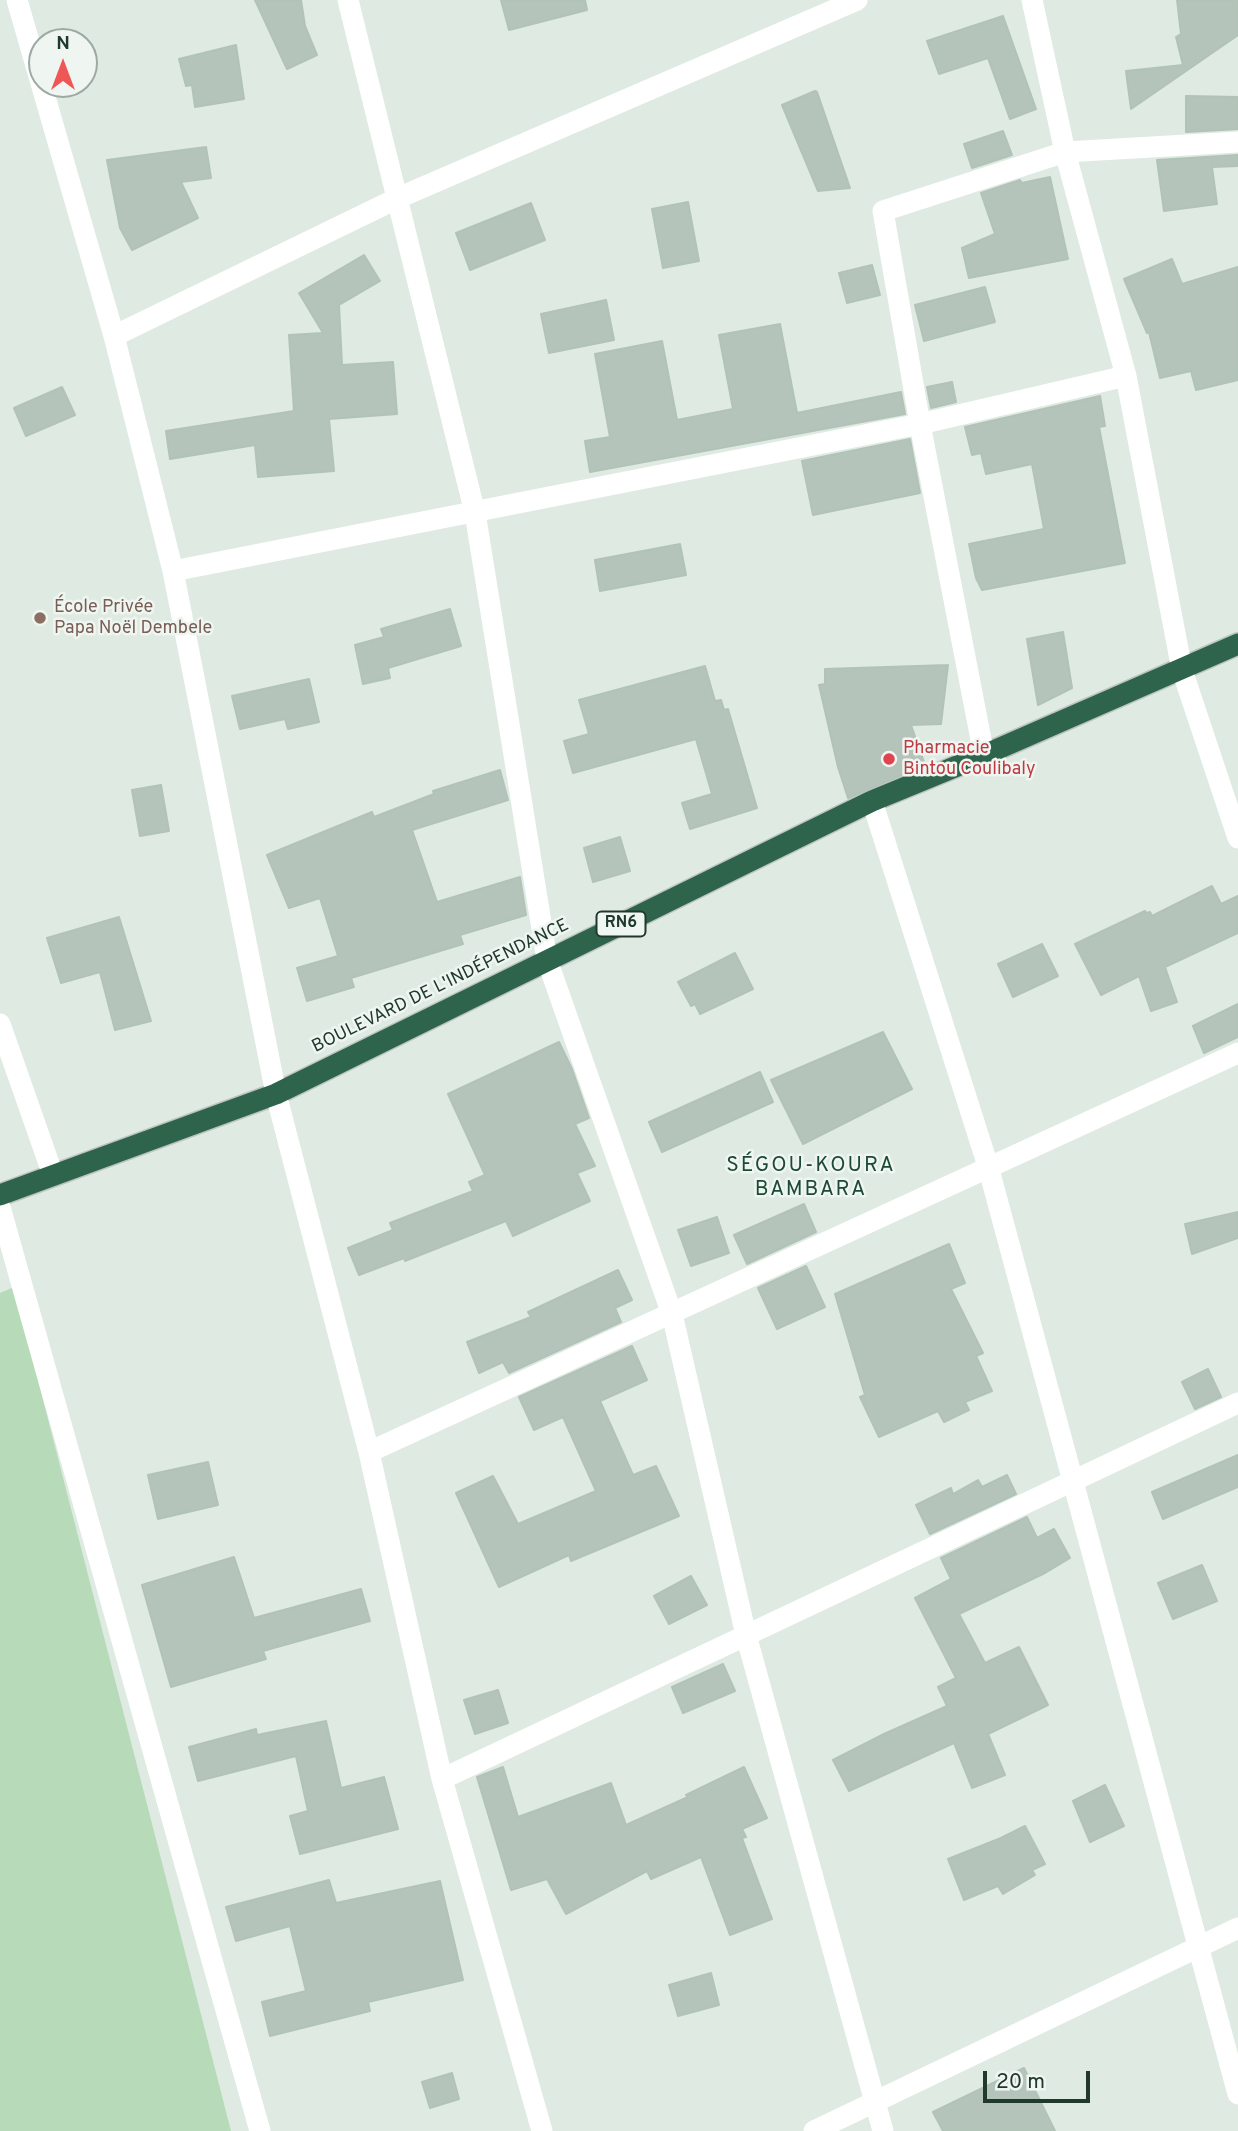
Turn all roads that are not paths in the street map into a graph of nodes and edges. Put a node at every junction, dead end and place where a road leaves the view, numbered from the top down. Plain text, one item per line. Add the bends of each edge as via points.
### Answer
1 (17, 0) edge
2 (348, 0) edge
3 (857, 0) edge
4 (1032, 0) edge
5 (1238, 142) edge
6 (1065, 152) junction
7 (398, 198) junction
8 (114, 336) junction
9 (1126, 376) junction
10 (920, 424) junction
11 (475, 513) junction
12 (173, 571) junction
13 (1238, 644) edge
14 (1182, 670) junction
15 (984, 755) junction
16 (872, 801) junction
17 (1238, 838) edge
18 (547, 960) junction
19 (0, 1024) edge
20 (1238, 1052) edge
21 (276, 1094) junction
22 (988, 1166) junction
23 (52, 1175) junction
24 (0, 1195) edge
25 (0, 1207) edge
26 (672, 1314) junction
27 (1238, 1403) edge
28 (369, 1452) junction
29 (1073, 1480) junction
30 (746, 1635) junction
31 (442, 1779) junction
32 (1238, 1928) edge
33 (1198, 1947) junction
34 (1238, 2094) edge
35 (876, 2102) junction
36 (260, 2131) edge
37 (542, 2131) edge
38 (814, 2131) edge
39 (883, 2131) edge

1 - 8 street
2 - 7 street
3 - 7 street
4 - 6 street
5 - 6 street
6 - 9 street
6 - 10 street via 883,211
7 - 8 street
7 - 11 street
8 - 12 street
9 - 10 street
9 - 14 street
10 - 11 street
10 - 15 street
11 - 12 street
11 - 18 street
12 - 21 street
13 - 14 highway, BOULEVARD DE L'INDÉPENDANCE / RN6
14 - 15 highway, BOULEVARD DE L'INDÉPENDANCE / RN6
14 - 17 street
15 - 16 highway, BOULEVARD DE L'INDÉPENDANCE / RN6
16 - 18 highway, BOULEVARD DE L'INDÉPENDANCE / RN6
16 - 22 street
18 - 21 highway, BOULEVARD DE L'INDÉPENDANCE / RN6
18 - 26 street
19 - 23 street
20 - 22 street
21 - 23 highway, BOULEVARD DE L'INDÉPENDANCE / RN6
21 - 28 street
22 - 26 street
22 - 29 street
23 - 24 highway, BOULEVARD DE L'INDÉPENDANCE / RN6
25 - 36 street
26 - 28 street
26 - 30 street
27 - 29 street
28 - 31 street
29 - 30 street
29 - 33 street
30 - 31 street
30 - 35 street
31 - 37 street
32 - 33 street
33 - 34 street
33 - 35 street
35 - 38 street
35 - 39 street

